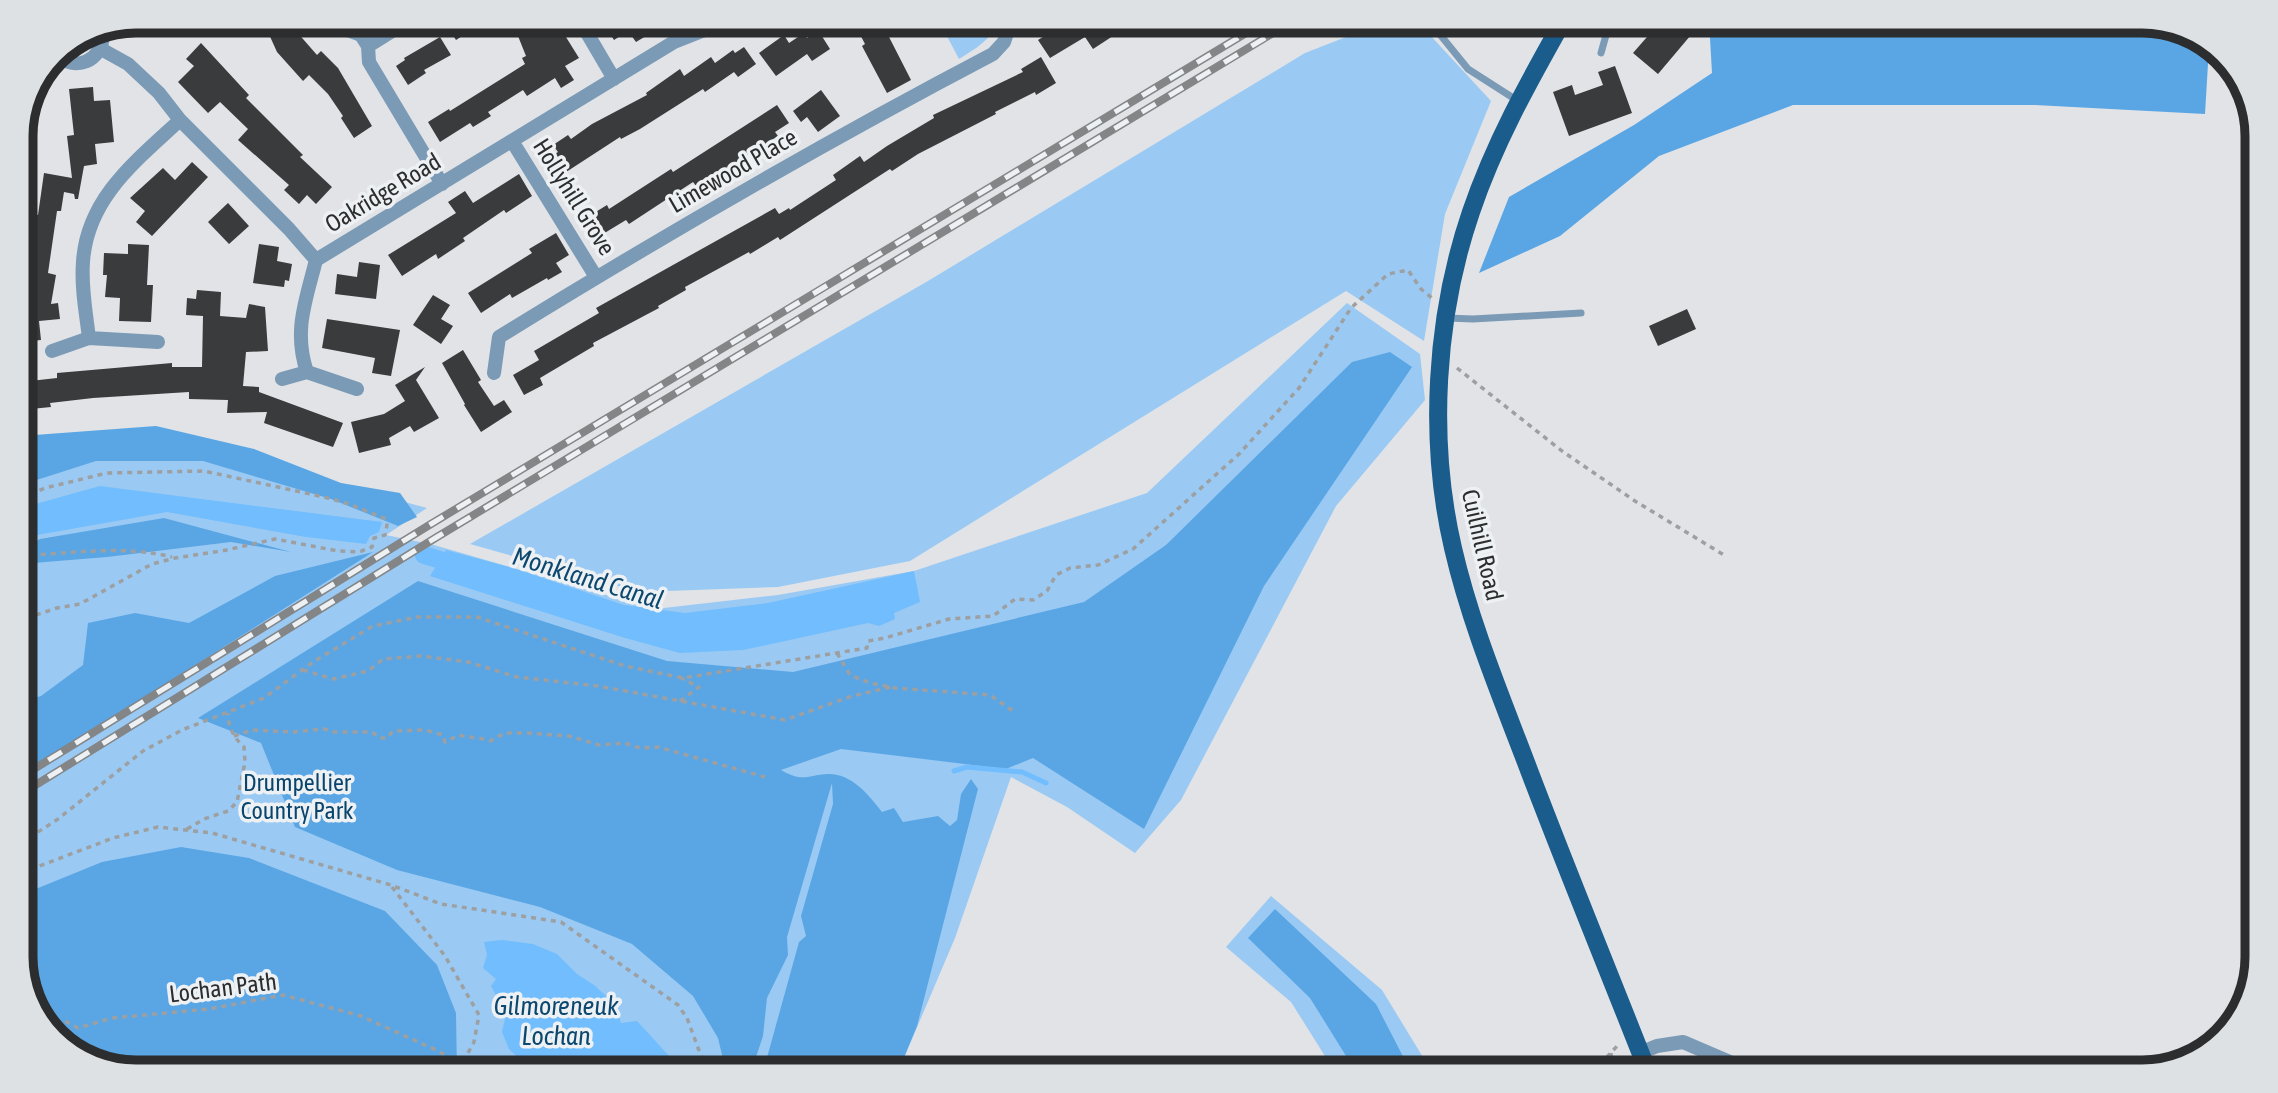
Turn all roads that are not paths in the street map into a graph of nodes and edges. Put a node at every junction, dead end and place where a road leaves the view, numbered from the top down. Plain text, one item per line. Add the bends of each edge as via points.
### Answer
1 (356, 33) edge
2 (389, 33) edge
3 (587, 33) edge
4 (697, 33) edge
5 (1007, 33) edge
6 (1439, 33) edge
7 (1556, 33) edge
8 (1607, 33) edge
9 (102, 42) edge
10 (368, 46) junction
11 (1601, 53) dead end
12 (66, 61) edge
13 (614, 79) junction
14 (1518, 101) junction
15 (180, 120) junction
16 (512, 141) junction
17 (442, 184) junction
18 (316, 260) junction
19 (596, 277) junction
20 (1581, 313) dead end
21 (1447, 318) junction
22 (89, 338) junction
23 (158, 342) dead end
24 (52, 351) dead end
25 (307, 372) junction
26 (494, 373) dead end
27 (282, 379) dead end
28 (357, 389) dead end
29 (1640, 1053) junction
30 (1643, 1060) edge
31 (1725, 1060) edge

1 - 10 street
2 - 10 street
3 - 13 street
4 - 13 street, Oakridge Road
5 - 19 street, Limewood Place via 993,54 849,130
6 - 14 lane via 1468,69
7 - 14 main road, Cuilhill Road
8 - 11 lane
9 - 12 street, Oakridge Road via 90,61
9 - 15 street, Oakridge Road via 159,93
10 - 17 street via 369,62 377,77
13 - 16 street, Oakridge Road
14 - 21 main road, Cuilhill Road via 1470,214
15 - 18 street, Oakridge Road
15 - 22 street via 119,177 93,218 82,263
16 - 17 street, Oakridge Road
16 - 19 street, Hollyhill Grove
17 - 18 street, Oakridge Road
18 - 25 street via 301,319 300,347
19 - 26 street, Limewood Place via 499,337
20 - 21 lane
21 - 29 main road, Cuilhill Road via 1439,413 1441,468 1462,583 1578,900
22 - 23 street
22 - 24 street
25 - 27 street
25 - 28 street
29 - 30 main road, Cuilhill Road
29 - 31 street via 1683,1042

